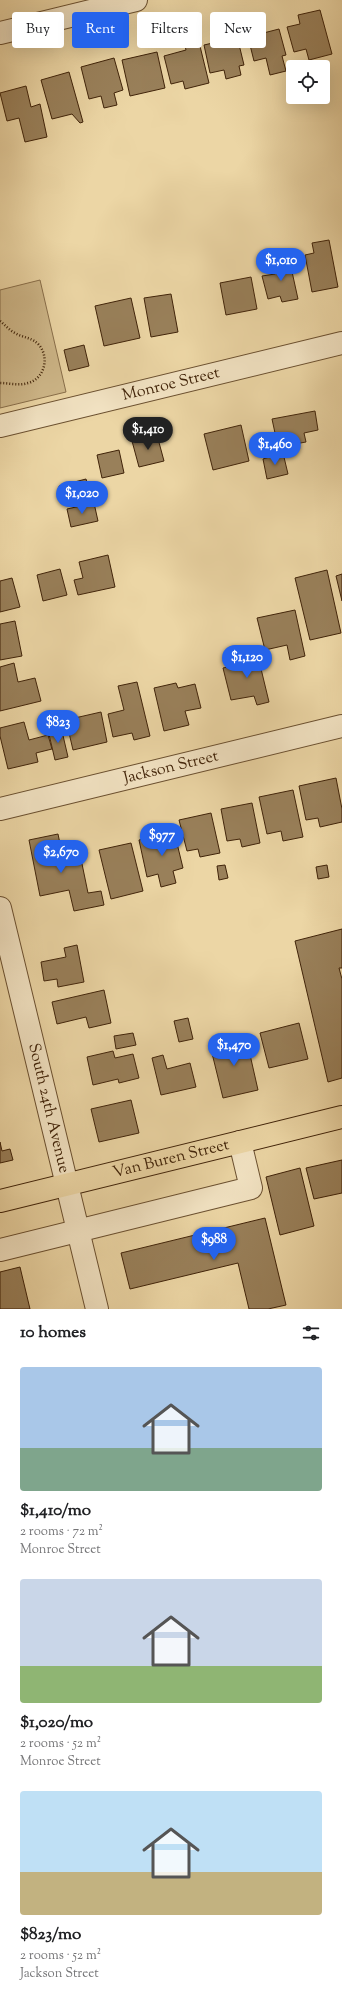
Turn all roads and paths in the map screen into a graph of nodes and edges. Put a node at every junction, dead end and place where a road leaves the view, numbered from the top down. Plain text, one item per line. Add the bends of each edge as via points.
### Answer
1 (136, 0) edge
2 (0, 33) edge
3 (0, 321) edge
4 (342, 343) edge
5 (0, 383) edge
6 (0, 426) edge
7 (342, 726) edge
8 (0, 809) edge
9 (0, 908) edge
10 (342, 1117) edge
11 (240, 1142) junction
12 (67, 1185) junction
13 (0, 1201) edge
14 (78, 1230) junction
15 (0, 1250) edge
16 (97, 1309) edge

1 - 2 street
3 - 5 path via 15,333 35,341 44,353 45,362 43,370 30,383
4 - 6 street, Monroe Street
7 - 8 street, Jackson Street
9 - 12 street, South 24th Avenue
10 - 11 main road, Van Buren Street
11 - 12 main road, Van Buren Street
11 - 14 street via 251,1188
12 - 13 main road, Van Buren Street
12 - 14 street, South 24th Avenue
14 - 15 street
14 - 16 street, South 24th Avenue

